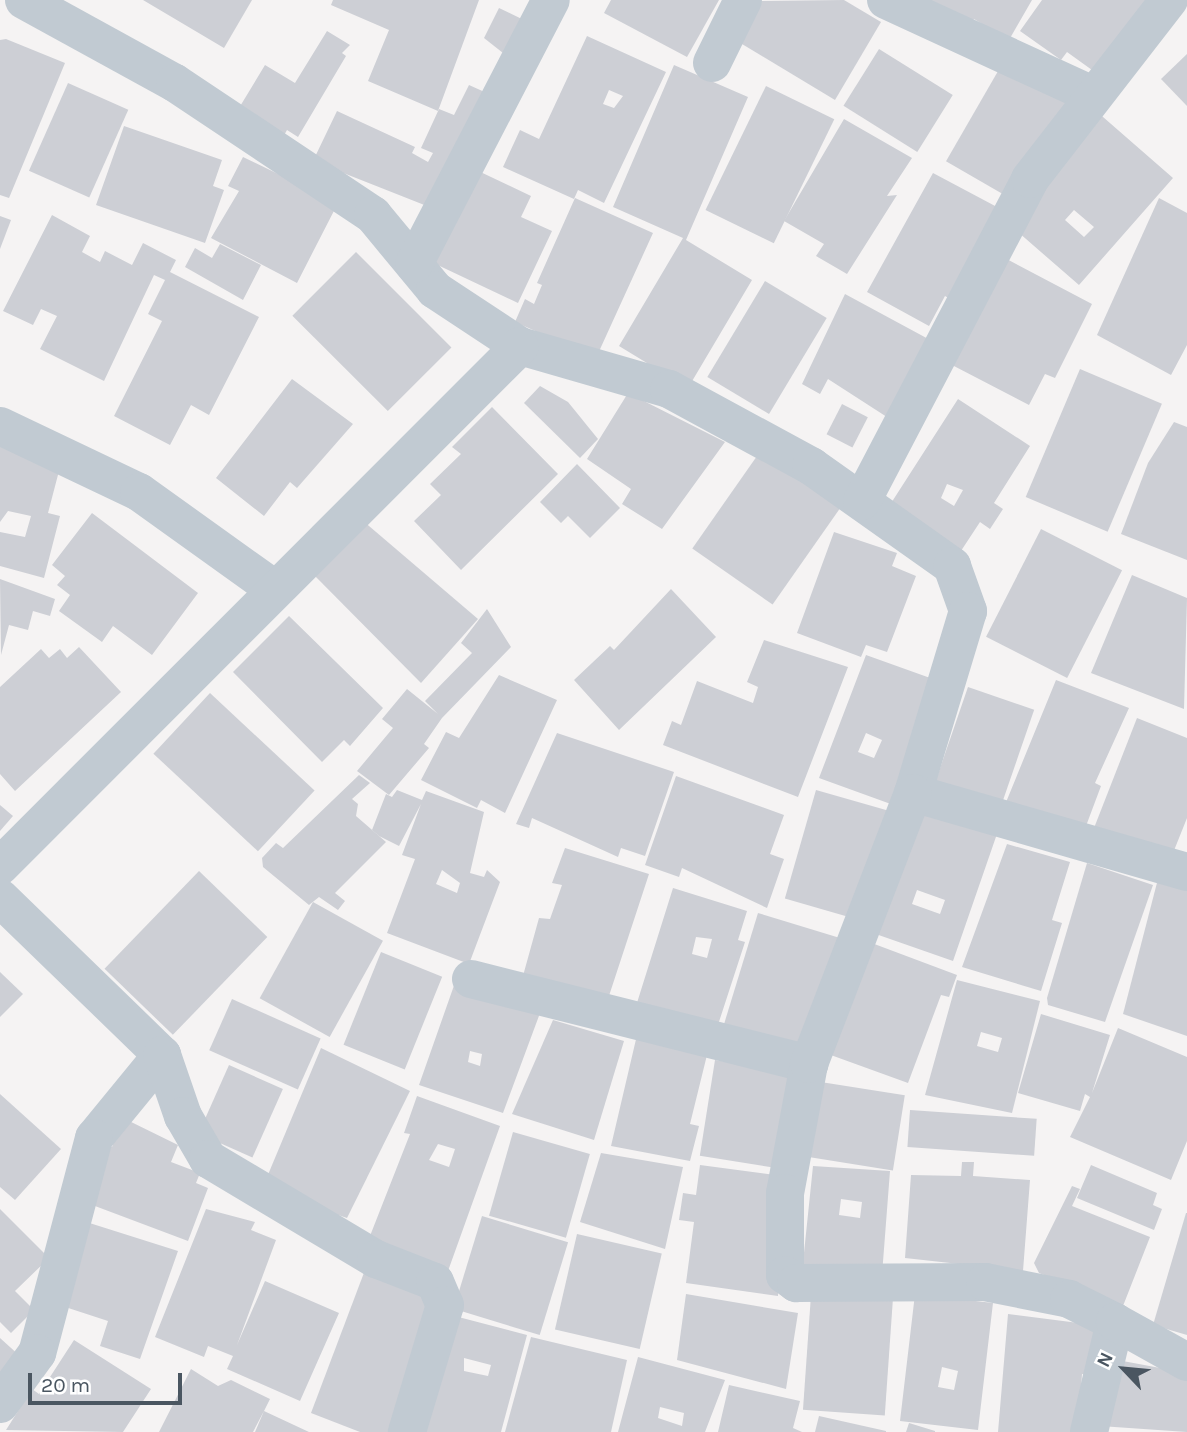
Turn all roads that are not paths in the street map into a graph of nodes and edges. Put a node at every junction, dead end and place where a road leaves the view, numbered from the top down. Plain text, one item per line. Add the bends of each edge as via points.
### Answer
1 (24, 0) edge
2 (551, 0) edge
3 (743, 0) edge
4 (886, 0) edge
5 (1169, 0) edge
6 (712, 62) dead end
7 (1090, 94) junction
8 (414, 264) junction
9 (520, 346) junction
10 (0, 426) edge
11 (862, 501) junction
12 (272, 588) junction
13 (913, 793) junction
14 (0, 866) edge
15 (1187, 872) edge
16 (0, 898) edge
17 (471, 979) dead end
18 (162, 1055) junction
19 (809, 1063) junction
20 (1115, 1322) junction
21 (1187, 1362) edge
22 (0, 1404) edge
23 (407, 1432) edge
24 (1089, 1432) edge

1 - 8 street via 175,83 373,215
2 - 8 street
3 - 6 street
4 - 7 street
5 - 7 street
7 - 11 street via 1030,179
8 - 9 street via 435,290
9 - 11 street via 669,389 811,466
9 - 12 street
10 - 12 street via 139,492
11 - 13 street via 951,566 968,611
12 - 14 street
13 - 15 street
13 - 19 street
16 - 18 street
17 - 19 street
18 - 22 street via 94,1138 37,1353
18 - 23 street via 183,1116 208,1159 376,1259 435,1282 445,1305
19 - 20 street via 785,1194 785,1275 796,1283 985,1282 1069,1299
20 - 21 street
20 - 24 street

